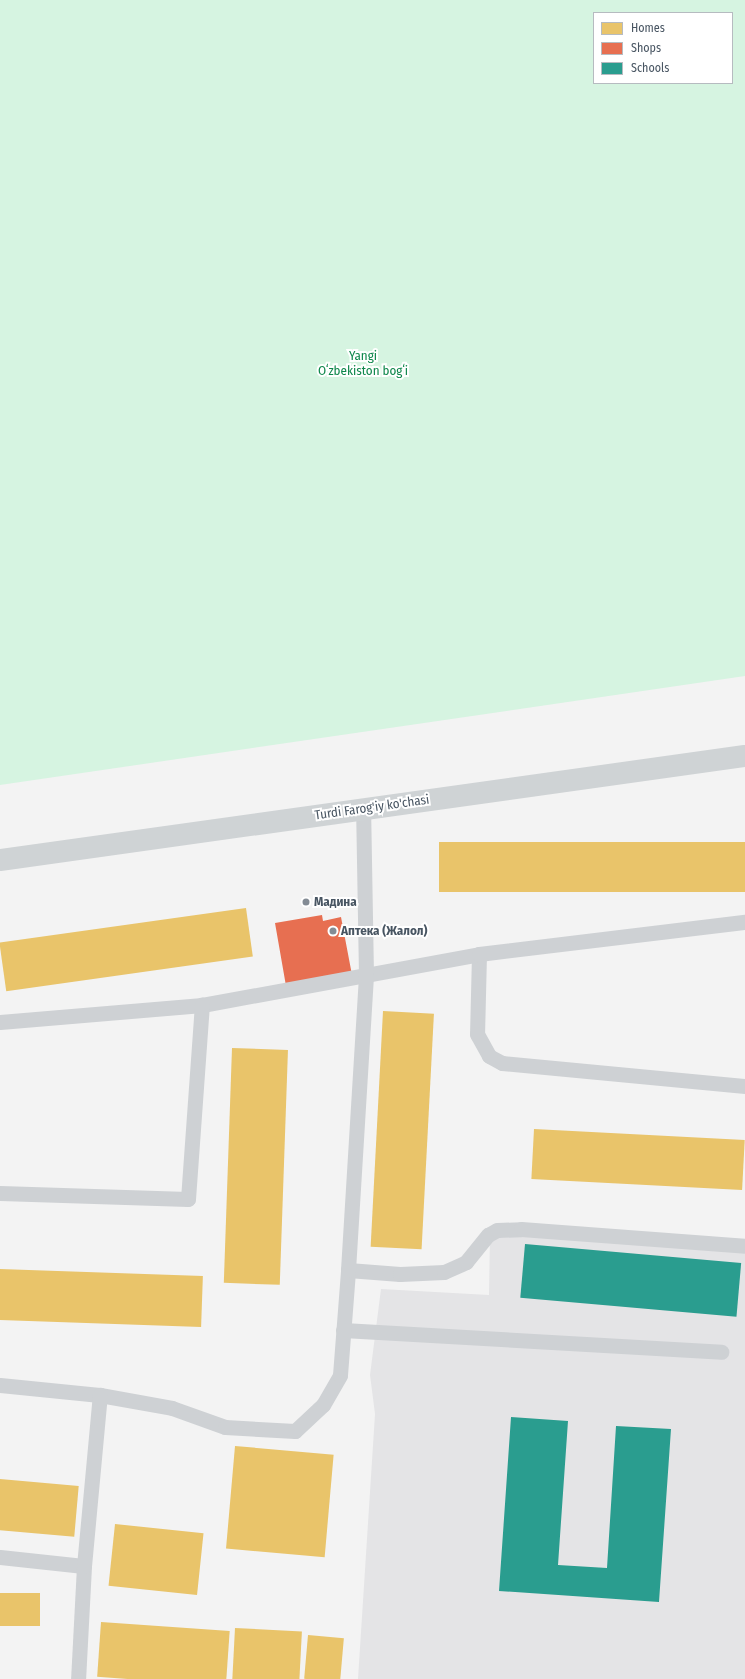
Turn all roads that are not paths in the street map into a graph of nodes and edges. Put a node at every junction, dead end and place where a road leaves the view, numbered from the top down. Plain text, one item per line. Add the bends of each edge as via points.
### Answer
1 (745, 756) edge
2 (363, 809) junction
3 (0, 860) edge
4 (745, 922) edge
5 (479, 954) junction
6 (366, 975) junction
7 (202, 1005) junction
8 (0, 1022) edge
9 (745, 1086) edge
10 (0, 1193) edge
11 (745, 1246) edge
12 (348, 1270) junction
13 (343, 1330) junction
14 (721, 1352) dead end
15 (0, 1385) edge
16 (100, 1396) junction
17 (0, 1557) edge
18 (84, 1566) junction
19 (78, 1679) edge

1 - 2 main road, Turdi Farog'iy ko'chasi
2 - 3 main road, Turdi Farog'iy ko'chasi
2 - 6 lane
4 - 5 lane
5 - 6 lane
5 - 9 lane via 477,1034 489,1056 502,1063
6 - 7 lane
6 - 12 lane
7 - 8 lane
7 - 10 lane via 188,1199
11 - 12 lane via 521,1229 503,1230 488,1235 466,1262 444,1272 400,1274
12 - 13 lane
13 - 14 lane
13 - 16 lane via 340,1375 323,1405 295,1431 225,1427 172,1408
15 - 16 lane
16 - 18 lane
17 - 18 lane
18 - 19 lane

